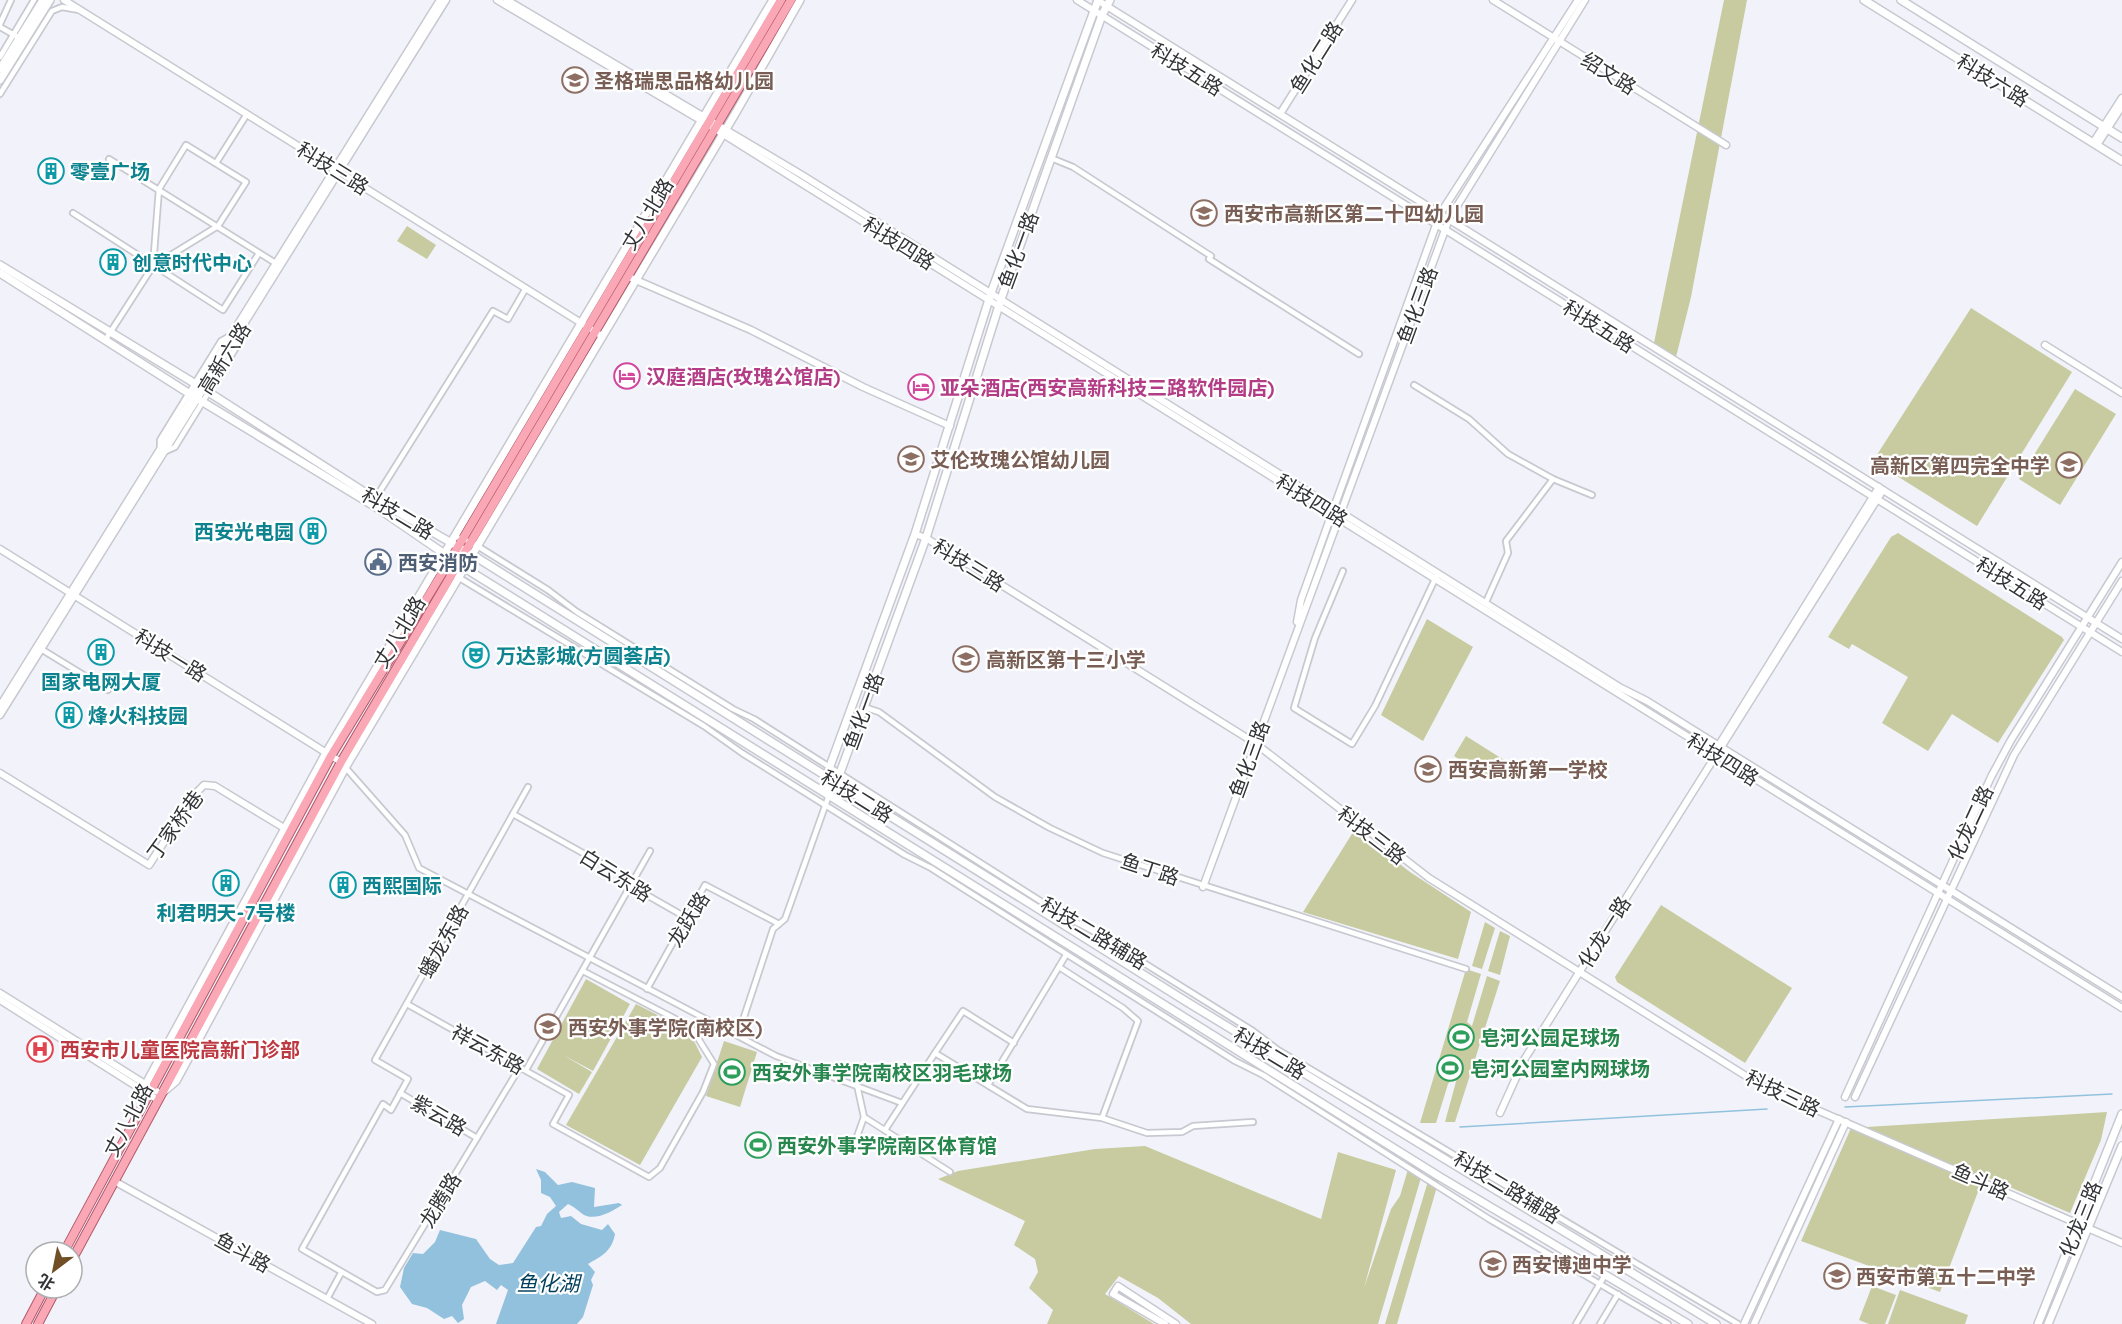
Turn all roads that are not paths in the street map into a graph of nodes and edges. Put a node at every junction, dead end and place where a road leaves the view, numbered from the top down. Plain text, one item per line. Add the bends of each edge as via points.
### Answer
1 (11, 0) edge
2 (34, 0) edge
3 (43, 0) edge
4 (50, 0) edge
5 (64, 0) edge
6 (72, 0) edge
7 (440, 0) edge
8 (446, 0) edge
9 (497, 0) edge
10 (507, 0) edge
11 (773, 0) edge
12 (781, 0) edge
13 (791, 0) edge
14 (800, 0) edge
15 (1077, 0) edge
16 (1098, 0) edge
17 (1352, 0) edge
18 (1493, 0) edge
19 (1578, 0) edge
20 (1585, 0) edge
21 (1864, 0) edge
22 (1901, 0) edge
23 (1109, 3) edge
24 (1876, 3) edge
25 (1093, 10) junction
26 (81, 11) junction
27 (1102, 15) junction
28 (0, 25) edge
29 (16, 37) junction
30 (1557, 40) junction
31 (0, 57) edge
32 (0, 69) edge
33 (0, 80) edge
34 (0, 94) edge
35 (2122, 98) edge
36 (2122, 106) edge
37 (247, 114) junction
38 (1280, 114) junction
39 (706, 120) junction
40 (2105, 128) junction
41 (721, 129) junction
42 (2122, 138) edge
43 (2095, 144) junction
44 (1726, 146) dead end
45 (1051, 158) junction
46 (109, 159) dead end
47 (2122, 161) edge
48 (216, 163) junction
49 (337, 170) junction
50 (1399, 188) junction
51 (159, 189) junction
52 (1393, 197) junction
53 (73, 213) dead end
54 (1440, 214) junction
55 (1449, 219) junction
56 (1436, 224) junction
57 (218, 226) junction
58 (1445, 230) junction
59 (1496, 249) junction
60 (259, 253) junction
61 (1490, 258) junction
62 (278, 264) junction
63 (0, 265) edge
64 (153, 266) junction
65 (0, 273) edge
66 (633, 278) junction
67 (526, 288) junction
68 (990, 297) junction
69 (1000, 302) junction
70 (585, 325) junction
71 (599, 334) junction
72 (108, 336) junction
73 (233, 337) junction
74 (2045, 345) dead end
75 (1359, 354) dead end
76 (1414, 385) dead end
77 (201, 388) junction
78 (2122, 393) edge
79 (196, 397) junction
80 (950, 426) junction
81 (163, 450) junction
82 (1553, 479) junction
83 (1881, 489) junction
84 (1592, 495) dead end
85 (1875, 498) junction
86 (375, 500) junction
87 (1333, 510) junction
88 (1340, 515) junction
89 (915, 534) junction
90 (458, 538) junction
91 (926, 538) junction
92 (474, 544) junction
93 (453, 546) junction
94 (0, 549) edge
95 (469, 553) junction
96 (447, 558) junction
97 (2122, 562) edge
98 (462, 566) junction
99 (1343, 571) dead end
100 (456, 576) junction
101 (1436, 578) junction
102 (2122, 581) edge
103 (73, 595) junction
104 (1486, 602) junction
105 (2087, 617) junction
106 (2096, 622) junction
107 (2082, 627) junction
108 (1295, 632) junction
109 (2090, 632) junction
110 (2122, 639) edge
111 (41, 649) junction
112 (2122, 652) edge
113 (108, 690) dead end
114 (0, 706) edge
115 (864, 707) junction
116 (0, 715) edge
117 (1698, 733) junction
118 (1692, 741) junction
119 (1255, 743) junction
120 (1720, 746) junction
121 (1715, 754) junction
122 (328, 755) junction
123 (343, 765) junction
124 (830, 767) junction
125 (1753, 767) junction
126 (0, 773) edge
127 (840, 773) junction
128 (1748, 775) junction
129 (826, 777) junction
130 (836, 783) junction
131 (528, 787) dead end
132 (829, 795) junction
133 (825, 805) junction
134 (513, 814) junction
135 (287, 829) junction
136 (650, 851) dead end
137 (1920, 871) junction
138 (1915, 879) junction
139 (633, 881) junction
140 (1942, 884) junction
141 (1203, 886) junction
142 (1950, 889) junction
143 (1938, 893) junction
144 (469, 894) junction
145 (1947, 899) junction
146 (1973, 904) junction
147 (1968, 912) junction
148 (687, 918) junction
149 (779, 924) junction
150 (1066, 955) junction
151 (590, 958) junction
152 (1059, 967) junction
153 (1466, 969) dead end
154 (583, 970) junction
155 (1579, 972) junction
156 (647, 989) junction
157 (0, 993) edge
158 (2122, 997) edge
159 (0, 1000) edge
160 (407, 1004) junction
161 (2122, 1008) edge
162 (738, 1035) junction
163 (1014, 1043) junction
164 (935, 1053) junction
165 (520, 1067) junction
166 (526, 1070) junction
167 (857, 1085) junction
168 (988, 1085) junction
169 (148, 1089) junction
170 (400, 1093) junction
171 (159, 1097) junction
172 (1845, 1097) dead end
173 (1855, 1097) dead end
174 (902, 1103) junction
175 (1500, 1113) dead end
176 (2122, 1114) edge
177 (864, 1117) junction
178 (1102, 1118) junction
179 (1842, 1121) junction
180 (1252, 1122) dead end
181 (885, 1130) junction
182 (477, 1138) junction
183 (854, 1146) dead end
184 (2122, 1146) edge
185 (950, 1172) dead end
186 (114, 1181) junction
187 (2078, 1224) junction
188 (2088, 1228) junction
189 (70, 1240) edge
190 (83, 1240) edge
191 (2122, 1244) edge
192 (341, 1273) junction
193 (1605, 1275) junction
194 (1599, 1284) junction
195 (1618, 1294) junction
196 (327, 1299) junction
197 (39, 1300) edge
198 (51, 1300) edge
199 (26, 1324) edge
200 (38, 1324) edge
201 (372, 1324) edge
202 (1165, 1324) edge
203 (1176, 1324) edge
204 (1576, 1324) edge
205 (1600, 1324) edge
206 (1668, 1324) edge
207 (1688, 1324) edge
208 (1716, 1324) edge
209 (1738, 1324) edge
210 (1744, 1324) edge
211 (1754, 1324) edge
212 (2038, 1324) edge
213 (2048, 1324) edge

1 - 28 street
2 - 29 street
3 - 29 main road
4 - 33 main road
5 - 26 street, 科技三路
6 - 26 street
7 - 49 street, 高新六路
8 - 49 street, 高新六路
9 - 39 street, 科技四路
10 - 39 street, 科技四路
11 - 39 main road
12 - 39 main road, 丈八北路
13 - 41 main road, 丈八北路
14 - 41 main road
15 - 25 street, 科技五路
16 - 23 street, 科技五路
16 - 25 main road, 鱼化一路
17 - 38 street, 鱼化二路
18 - 30 street, 绍文路
19 - 30 street, 鱼化三路
20 - 30 street, 鱼化三路
21 - 24 main road, 科技六路
22 - 40 main road, 科技六路
23 - 27 main road, 鱼化一路
23 - 38 street, 科技五路
24 - 43 main road, 科技六路
25 - 27 street, 科技五路
25 - 68 main road, 鱼化一路
26 - 34 street via 52,11
26 - 37 street, 科技三路
27 - 45 main road, 鱼化一路
27 - 52 street, 科技五路
28 - 29 street
29 - 31 street
29 - 32 main road
30 - 44 street, 绍文路
30 - 54 street, 鱼化三路
30 - 55 street, 鱼化三路
35 - 40 street
36 - 40 street
37 - 48 street
37 - 49 street, 科技三路
38 - 50 street, 科技五路
39 - 41 street, 科技四路
39 - 70 main road, 丈八北路
40 - 42 main road, 科技六路
40 - 43 street
41 - 66 main road, 丈八北路
41 - 68 street, 科技四路
43 - 47 main road, 科技六路
45 - 69 main road, 鱼化一路
45 - 75 street via 1072,167 1211,256 1209,260
46 - 51 street
48 - 51 street via 186,145
48 - 57 street via 246,182
49 - 62 street, 高新六路
49 - 67 street, 科技三路
50 - 52 street
50 - 54 street, 科技五路
51 - 57 street
51 - 64 street
52 - 56 street, 科技五路
53 - 64 street
54 - 55 street, 科技五路
54 - 56 street, 鱼化三路
55 - 58 street, 鱼化三路
55 - 59 street, 科技五路
56 - 58 street, 科技五路
56 - 87 street, 鱼化三路
57 - 60 street
57 - 64 street
58 - 61 street, 科技五路
58 - 88 street, 鱼化三路
59 - 61 street
59 - 83 street, 科技五路
60 - 62 street
60 - 64 street via 223,310
61 - 85 street, 科技五路
62 - 73 street, 高新六路
63 - 72 main road, 科技二路
64 - 72 street
65 - 72 main road, 科技二路
66 - 71 main road, 丈八北路
66 - 80 street via 752,330
67 - 70 street, 科技三路
67 - 86 street via 508,319 493,311
68 - 69 street, 科技四路
68 - 80 main road, 鱼化一路
69 - 87 street, 科技四路
69 - 91 main road, 鱼化一路
70 - 71 street, 科技三路
70 - 90 main road, 丈八北路
71 - 92 main road, 丈八北路
72 - 77 main road, 科技二路
72 - 79 main road, 科技二路
73 - 77 street, 高新六路
73 - 77 street via 221,341
74 - 78 street
76 - 82 street via 1469,419 1508,454
77 - 79 street, 高新六路
77 - 79 street
77 - 86 main road, 科技二路
79 - 81 street, 高新六路
79 - 81 street via 175,447
79 - 96 main road, 科技二路 via 379,509
80 - 89 main road, 鱼化一路
81 - 103 street, 高新六路
82 - 84 street
82 - 104 street via 1506,541 1508,553
83 - 85 street, 化龙一路
83 - 105 street, 科技五路
85 - 107 street, 科技五路
85 - 120 street, 化龙一路
86 - 93 main road, 科技二路
87 - 88 street, 科技四路
87 - 108 street, 鱼化三路 via 1301,600
88 - 101 street, 科技四路
88 - 104 street, 科技四路
88 - 108 street, 鱼化三路
89 - 91 street, 科技三路
89 - 124 main road, 鱼化一路
90 - 92 street, 科技二路辅路
90 - 93 main road, 丈八北路
91 - 115 main road, 鱼化一路
91 - 119 street, 科技三路
92 - 95 main road, 丈八北路
92 - 124 street, 科技二路辅路
93 - 95 main road, 科技二路
93 - 96 main road, 丈八北路
94 - 103 street, 科技一路
95 - 98 main road, 丈八北路
95 - 129 main road, 科技二路
96 - 98 main road, 科技二路
96 - 100 street
96 - 122 main road, 丈八北路
97 - 105 street, 化龙二路
98 - 100 main road, 丈八北路
98 - 132 main road, 科技二路
99 - 101 street via 1315,638 1294,708 1352,744 1376,706
100 - 123 main road, 丈八北路
100 - 133 street, 科技二路辅路 via 676,708
101 - 118 street, 科技四路
102 - 106 street, 化龙二路
103 - 111 street, 高新六路
103 - 114 street, 高新六路
103 - 122 street, 科技一路
104 - 117 street, 科技四路
105 - 106 street, 科技五路
105 - 107 street, 化龙二路
106 - 109 street, 化龙二路
106 - 110 street, 科技五路
107 - 109 street, 科技五路
107 - 140 street, 化龙二路 via 2011,740
108 - 119 street, 鱼化三路
109 - 112 street, 科技五路
109 - 142 street, 化龙二路 via 2014,755
111 - 113 street
111 - 116 street, 高新六路
115 - 127 main road, 鱼化一路
115 - 141 street, 鱼丁路 via 879,712 995,797 1050,828 1129,863
117 - 118 street
117 - 120 street, 科技四路
118 - 121 street, 科技四路
119 - 141 street, 鱼化三路
119 - 155 street, 科技三路 via 1416,869
120 - 121 street, 化龙一路
120 - 125 street, 科技四路
121 - 128 street, 科技四路
121 - 155 street, 化龙一路
122 - 123 street, 科技一路
122 - 135 main road, 丈八北路
123 - 144 street via 405,835 418,868
123 - 171 main road, 丈八北路
124 - 127 street, 科技二路辅路
124 - 129 main road, 鱼化一路
125 - 128 street
125 - 137 street, 科技四路
126 - 135 street, 丁家桥巷 via 149,865 204,785 215,786
127 - 130 main road, 鱼化一路
127 - 209 street, 科技二路辅路 via 1287,1056
128 - 138 street, 科技四路
129 - 130 main road, 科技二路
129 - 132 main road
130 - 132 main road, 鱼化一路
130 - 208 main road, 科技二路 via 1217,1021
131 - 134 street, 蟠龙东路
132 - 133 street
132 - 193 main road, 科技二路 via 1440,1177
133 - 149 street via 785,919
133 - 150 street, 科技二路辅路
134 - 139 street, 白云东路
134 - 144 street, 蟠龙东路
135 - 169 main road, 丈八北路
136 - 139 street
137 - 138 street
137 - 140 street, 科技四路
138 - 143 street, 科技四路
139 - 148 street, 白云东路 via 638,890
139 - 151 street
140 - 142 street, 科技四路
140 - 143 street, 化龙二路
141 - 153 street, 鱼丁路
142 - 145 street, 化龙二路
142 - 146 street, 科技四路
143 - 145 street, 科技四路
143 - 172 street, 化龙二路
144 - 151 street
144 - 160 street, 蟠龙东路
145 - 147 street, 科技四路
145 - 173 street, 化龙二路
146 - 147 street
146 - 158 street, 科技四路
147 - 161 street, 科技四路
148 - 149 street, 龙跃路 via 705,885
148 - 156 street, 龙跃路
149 - 162 street via 773,929
150 - 152 street
150 - 194 street, 科技二路辅路
151 - 154 street
151 - 156 street
152 - 163 street
152 - 178 street via 1138,1021
154 - 166 street
154 - 166 street, 祥云东路 via 691,1027 714,1064 703,1092 660,1168 648,1177 553,1124 569,1095
155 - 175 street, 化龙一路 via 1524,1060
155 - 179 street, 科技三路 via 1762,1086
156 - 162 street
157 - 169 street
159 - 169 street
160 - 165 street, 祥云东路
160 - 170 street, 蟠龙东路 via 375,1060 408,1079
162 - 167 street via 776,1056
163 - 164 street via 963,1011
163 - 168 street
164 - 168 street
164 - 174 street
165 - 166 street, 祥云东路
165 - 182 street, 龙腾路
167 - 174 street
167 - 177 street
168 - 178 street via 1028,1109
169 - 171 street
169 - 189 main road, 丈八北路
170 - 182 street, 紫云路
170 - 192 street via 391,1110 383,1104 302,1250
171 - 186 main road, 丈八北路
174 - 181 street
176 - 187 main road, 化龙三路
177 - 181 street
177 - 183 street
178 - 180 street via 1147,1133
179 - 187 street, 鱼斗路
179 - 210 street
179 - 211 street
181 - 185 street
182 - 192 street, 龙腾路 via 389,1286 377,1292
184 - 188 main road, 化龙三路
186 - 190 main road, 丈八北路
186 - 196 street, 鱼斗路
187 - 188 street, 鱼斗路
187 - 212 main road, 化龙三路
188 - 191 street, 鱼斗路
188 - 213 main road, 化龙三路
192 - 196 street
193 - 194 street
193 - 207 main road, 科技二路
194 - 195 street, 科技二路辅路
194 - 204 street
195 - 205 street
195 - 206 street, 科技二路辅路
196 - 201 street, 鱼斗路
197 - 199 main road
198 - 200 main road
202 - 203 street via 1113,1294 1118,1286

